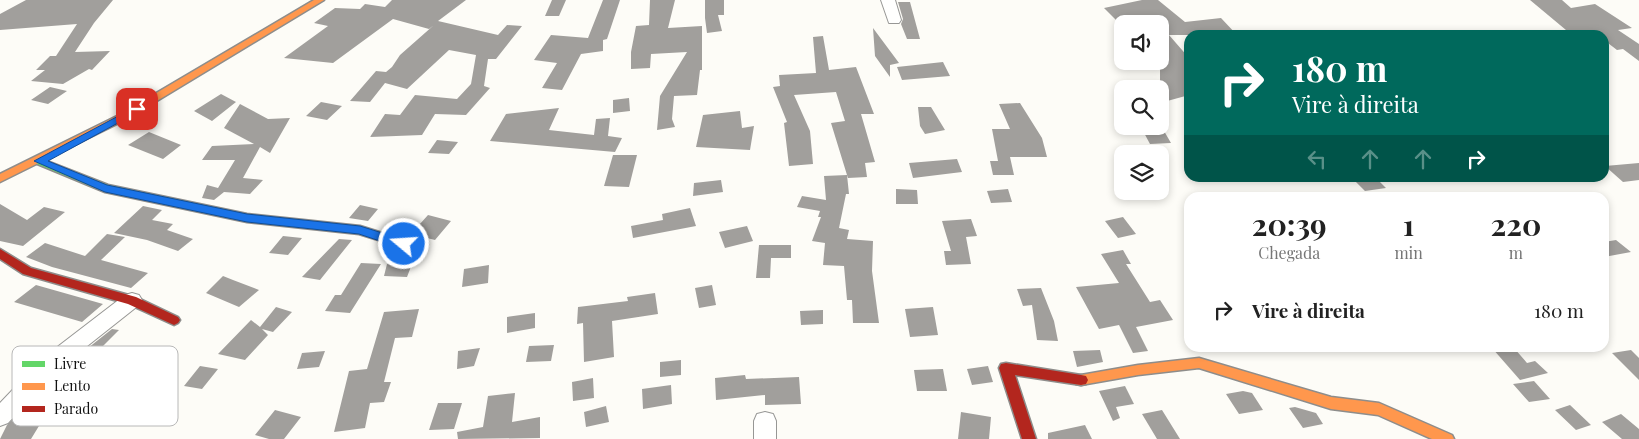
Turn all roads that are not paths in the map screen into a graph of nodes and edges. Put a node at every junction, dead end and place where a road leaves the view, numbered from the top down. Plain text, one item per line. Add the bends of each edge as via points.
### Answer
1 (320, 0) edge
2 (888, 0) edge
3 (894, 20) dead end
4 (40, 161) junction
5 (0, 178) edge
6 (404, 244) dead end
7 (0, 253) edge
8 (132, 300) junction
9 (174, 320) dead end
10 (73, 346) edge
11 (12, 404) edge
12 (0, 417) edge
13 (1028, 439) edge
14 (1447, 439) edge

1 - 4 main road via 169,92
2 - 3 street
4 - 5 main road
4 - 6 main road via 105,188 247,218 360,230
7 - 8 main road via 27,271
8 - 9 main road
8 - 10 street
11 - 12 street
13 - 14 main road via 1006,368 1076,381 1199,363 1331,402 1380,409

